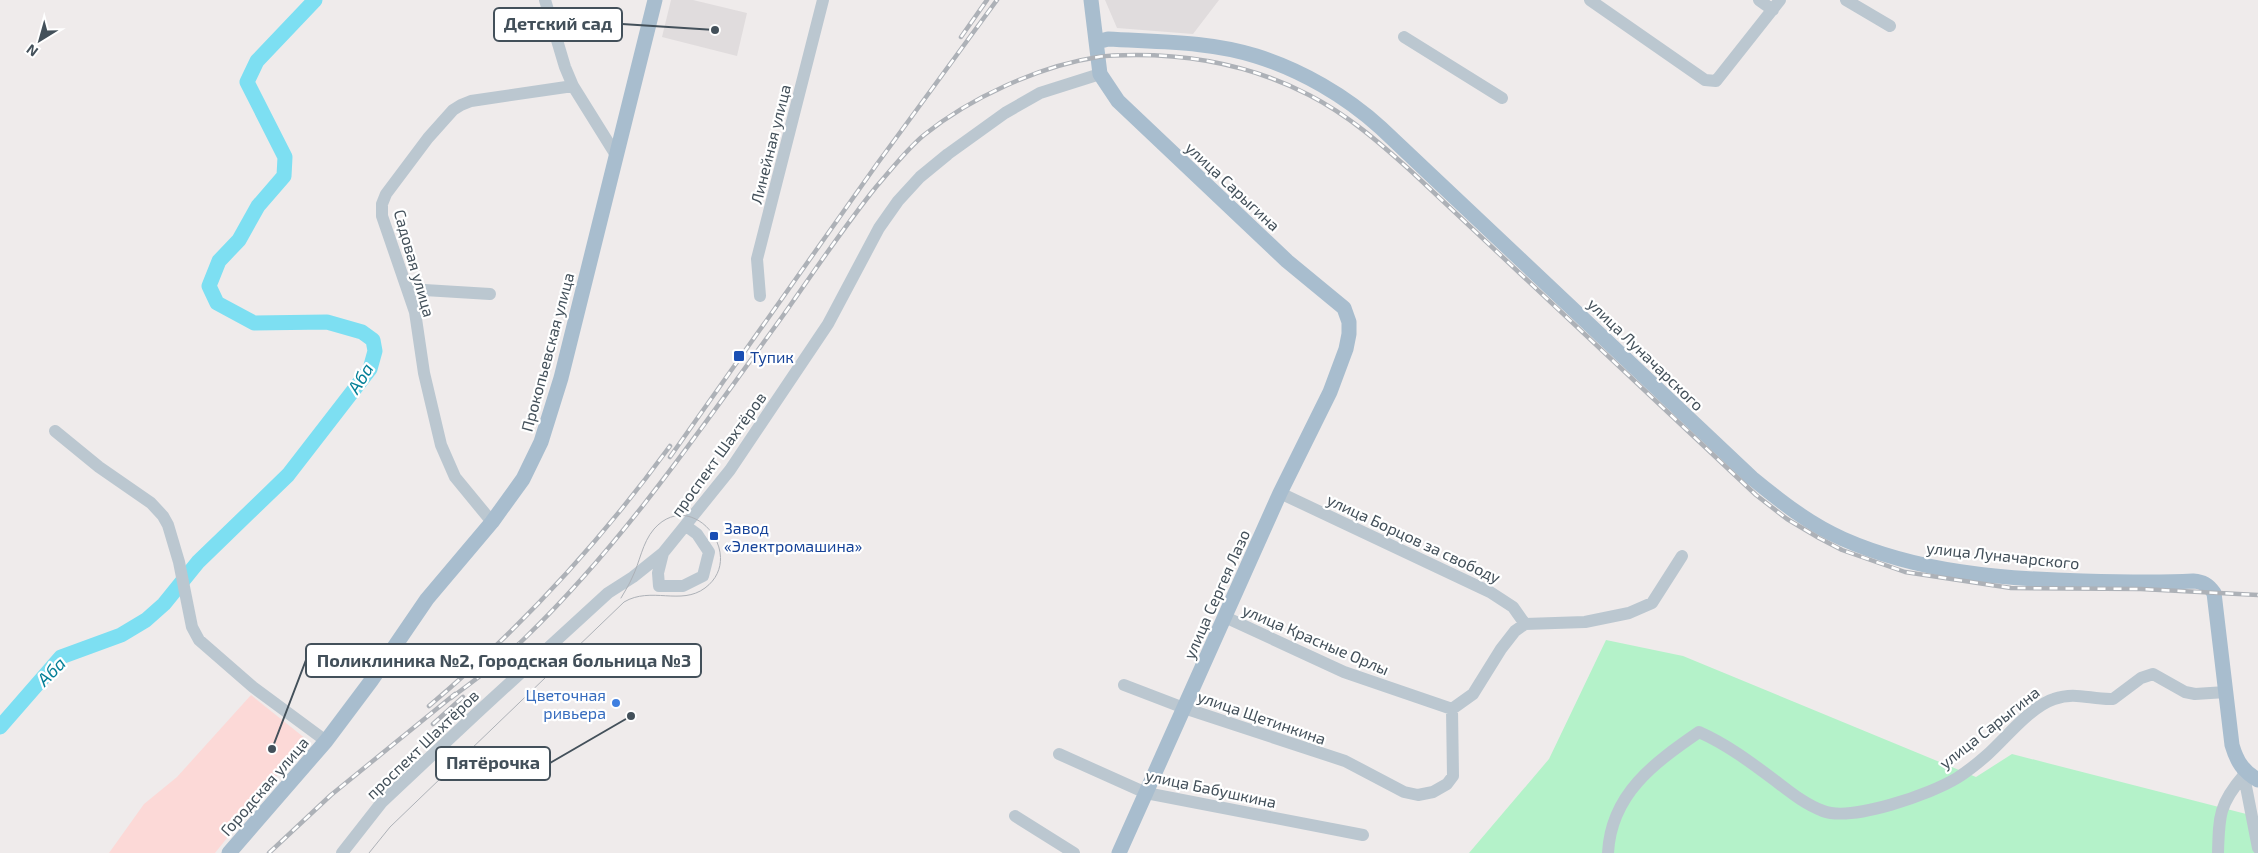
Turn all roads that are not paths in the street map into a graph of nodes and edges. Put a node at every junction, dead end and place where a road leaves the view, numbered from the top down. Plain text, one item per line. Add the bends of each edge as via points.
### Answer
1 (545, 0) edge
2 (655, 0) edge
3 (823, 0) edge
4 (1091, 0) edge
5 (1590, 0) edge
6 (1759, 0) edge
7 (1846, 0) edge
8 (1777, 5) edge
9 (1890, 26) dead end
10 (1404, 37) dead end
11 (1097, 42) junction
12 (1100, 74) junction
13 (573, 86) junction
14 (1502, 98) dead end
15 (616, 155) junction
16 (408, 289) junction
17 (490, 294) dead end
18 (760, 296) dead end
19 (1346, 349) joint
20 (55, 431) dead end
21 (1280, 493) junction
22 (492, 522) junction
23 (686, 526) junction
24 (663, 553) junction
25 (1682, 556) dead end
26 (1225, 617) junction
27 (1525, 624) junction
28 (1124, 685) dead end
29 (2226, 692) junction
30 (1184, 708) junction
31 (1452, 709) junction
32 (326, 741) junction
33 (1059, 754) dead end
34 (2248, 774) edge
35 (1146, 793) junction
36 (1014, 816) dead end
37 (1363, 835) dead end
38 (2258, 849) edge
39 (229, 853) edge
40 (342, 853) edge
41 (1074, 853) edge
42 (1119, 853) edge
43 (1608, 853) edge
44 (2218, 853) edge

1 - 13 street
2 - 15 main road, Прокопьевская улица
3 - 18 street, Линейная улица via 757,260
4 - 11 main road, улица Сарыгина
5 - 8 street via 1705,80 1716,81
6 - 8 street
7 - 9 street
10 - 14 street
11 - 12 main road, улица Сарыгина
11 - 29 main road, улица Луначарского via 1108,39 1192,44 1254,55 1286,67 1339,95 1381,128 1752,478 1816,525 1841,538 1916,564 1974,573 2042,580 2193,581 2209,586 2214,593
12 - 19 main road, улица Сарыгина via 1118,101 1166,148 1287,261 1344,308 1349,322
12 - 23 street, проспект Шахтёров via 1040,93 1005,113 920,177 898,201 879,228 828,324 743,452
13 - 15 street
13 - 16 street, Садовая улица via 471,101 452,110 428,138 382,204 387,233
15 - 22 main road, Прокопьевская улица via 561,378 541,442 523,479
16 - 17 street
16 - 22 street, Садовая улица via 441,445 455,477
19 - 21 main road, улица Сергея Лазо via 1330,392
20 - 32 street via 159,510 168,525 192,627 199,640 253,688
21 - 26 main road, улица Сергея Лазо
21 - 27 street, улица Борцов за свободу via 1496,595 1513,607
22 - 32 main road, Прокопьевская улица via 427,599
23 - 24 street, проспект Шахтёров
23 - 24 street via 698,534 709,552 703,576 683,586 659,586 658,572
24 - 40 street, проспект Шахтёров via 608,593 478,712 382,802
25 - 27 street via 1652,603 1629,613 1585,622
26 - 30 main road, улица Сергея Лазо
26 - 31 street, улица Красные Орлы via 1344,672
27 - 31 street via 1501,649 1473,694
28 - 30 street, улица Щетинкина
29 - 34 main road via 2236,760
29 - 43 street, улица Сарыгина via 2185,692 2153,674 2141,678 2113,699 2074,694 2052,699 1956,778 1928,793 1846,814 1825,812 1801,801 1741,756 1699,732 1631,787 1609,834
30 - 31 street, улица Щетинкина via 1345,761 1404,792 1418,795 1433,792 1453,776
30 - 35 main road, улица Сергея Лазо
32 - 39 main road, Городская улица
33 - 35 street, улица Бабушкина
34 - 38 street
34 - 44 street via 2228,794 2221,811
35 - 37 street, улица Бабушкина
35 - 42 main road, улица Сергея Лазо
36 - 41 street

